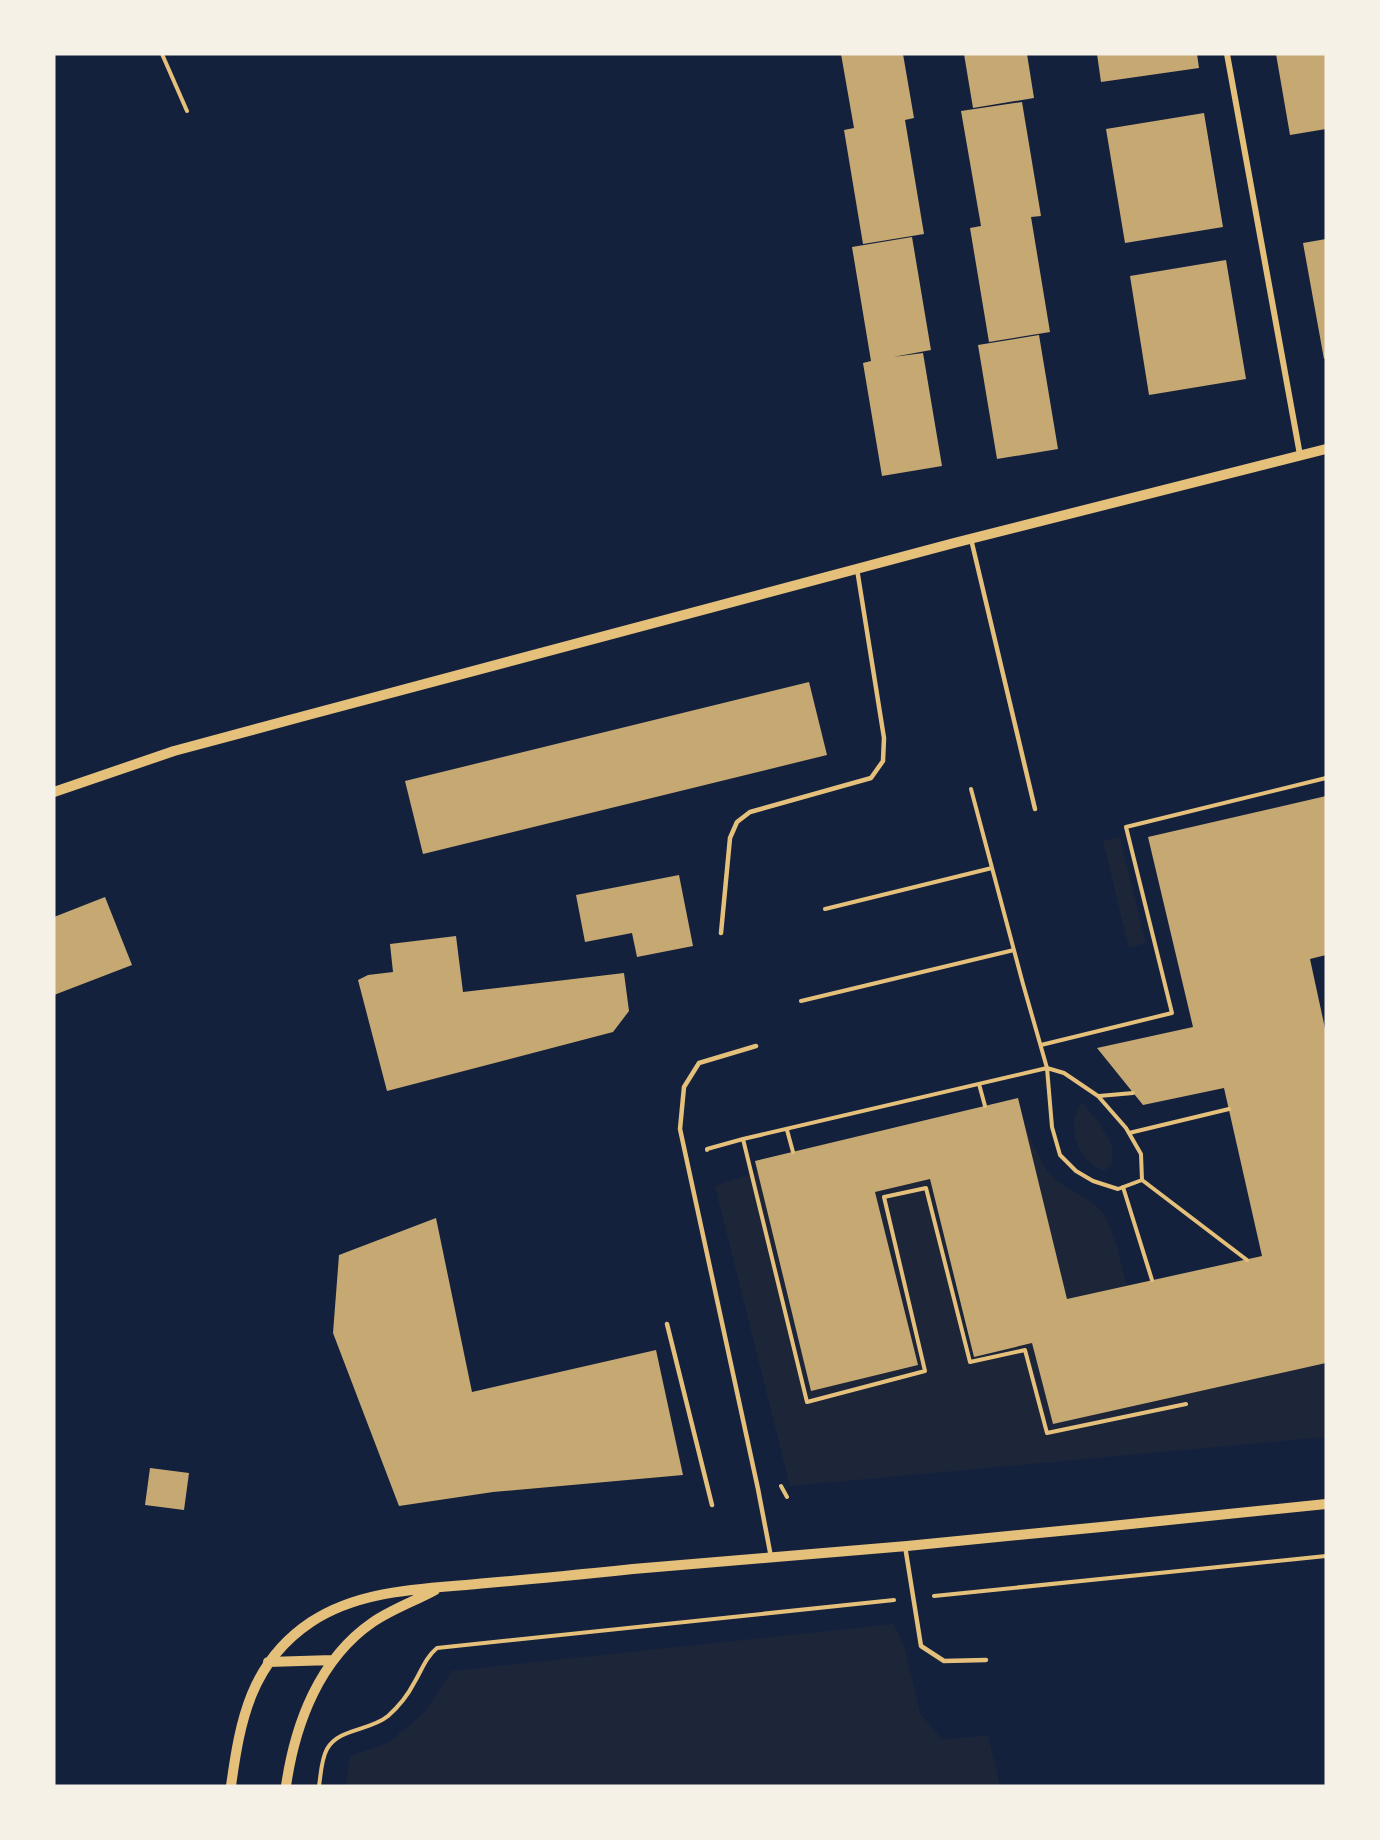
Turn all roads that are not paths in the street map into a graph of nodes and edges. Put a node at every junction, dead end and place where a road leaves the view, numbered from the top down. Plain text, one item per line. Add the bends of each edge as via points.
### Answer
1 (1227, 54) edge
2 (1326, 449) edge
3 (1300, 455) junction
4 (970, 538) junction
5 (857, 569) junction
6 (54, 792) edge
7 (1035, 809) dead end
8 (721, 933) dead end
9 (756, 1046) dead end
10 (667, 1324) dead end
11 (1326, 1504) edge
12 (712, 1505) dead end
13 (905, 1546) junction
14 (771, 1557) junction
15 (441, 1587) junction
16 (333, 1660) junction
17 (986, 1660) dead end
18 (268, 1662) junction
19 (231, 1786) edge
20 (286, 1786) edge

1 - 3 street
2 - 3 street
3 - 4 street
4 - 5 street
4 - 7 lane
5 - 6 street via 174,751
5 - 8 lane via 884,738 883,761 871,778 750,812 737,822 730,838
9 - 14 lane via 699,1063 684,1087 680,1129
10 - 12 lane
11 - 13 street
13 - 14 street
13 - 17 lane via 921,1646 944,1661
14 - 15 street
15 - 16 street via 374,1621
15 - 18 street via 360,1599 331,1611 289,1639
16 - 18 street
16 - 20 street via 300,1723
18 - 19 street via 243,1716

